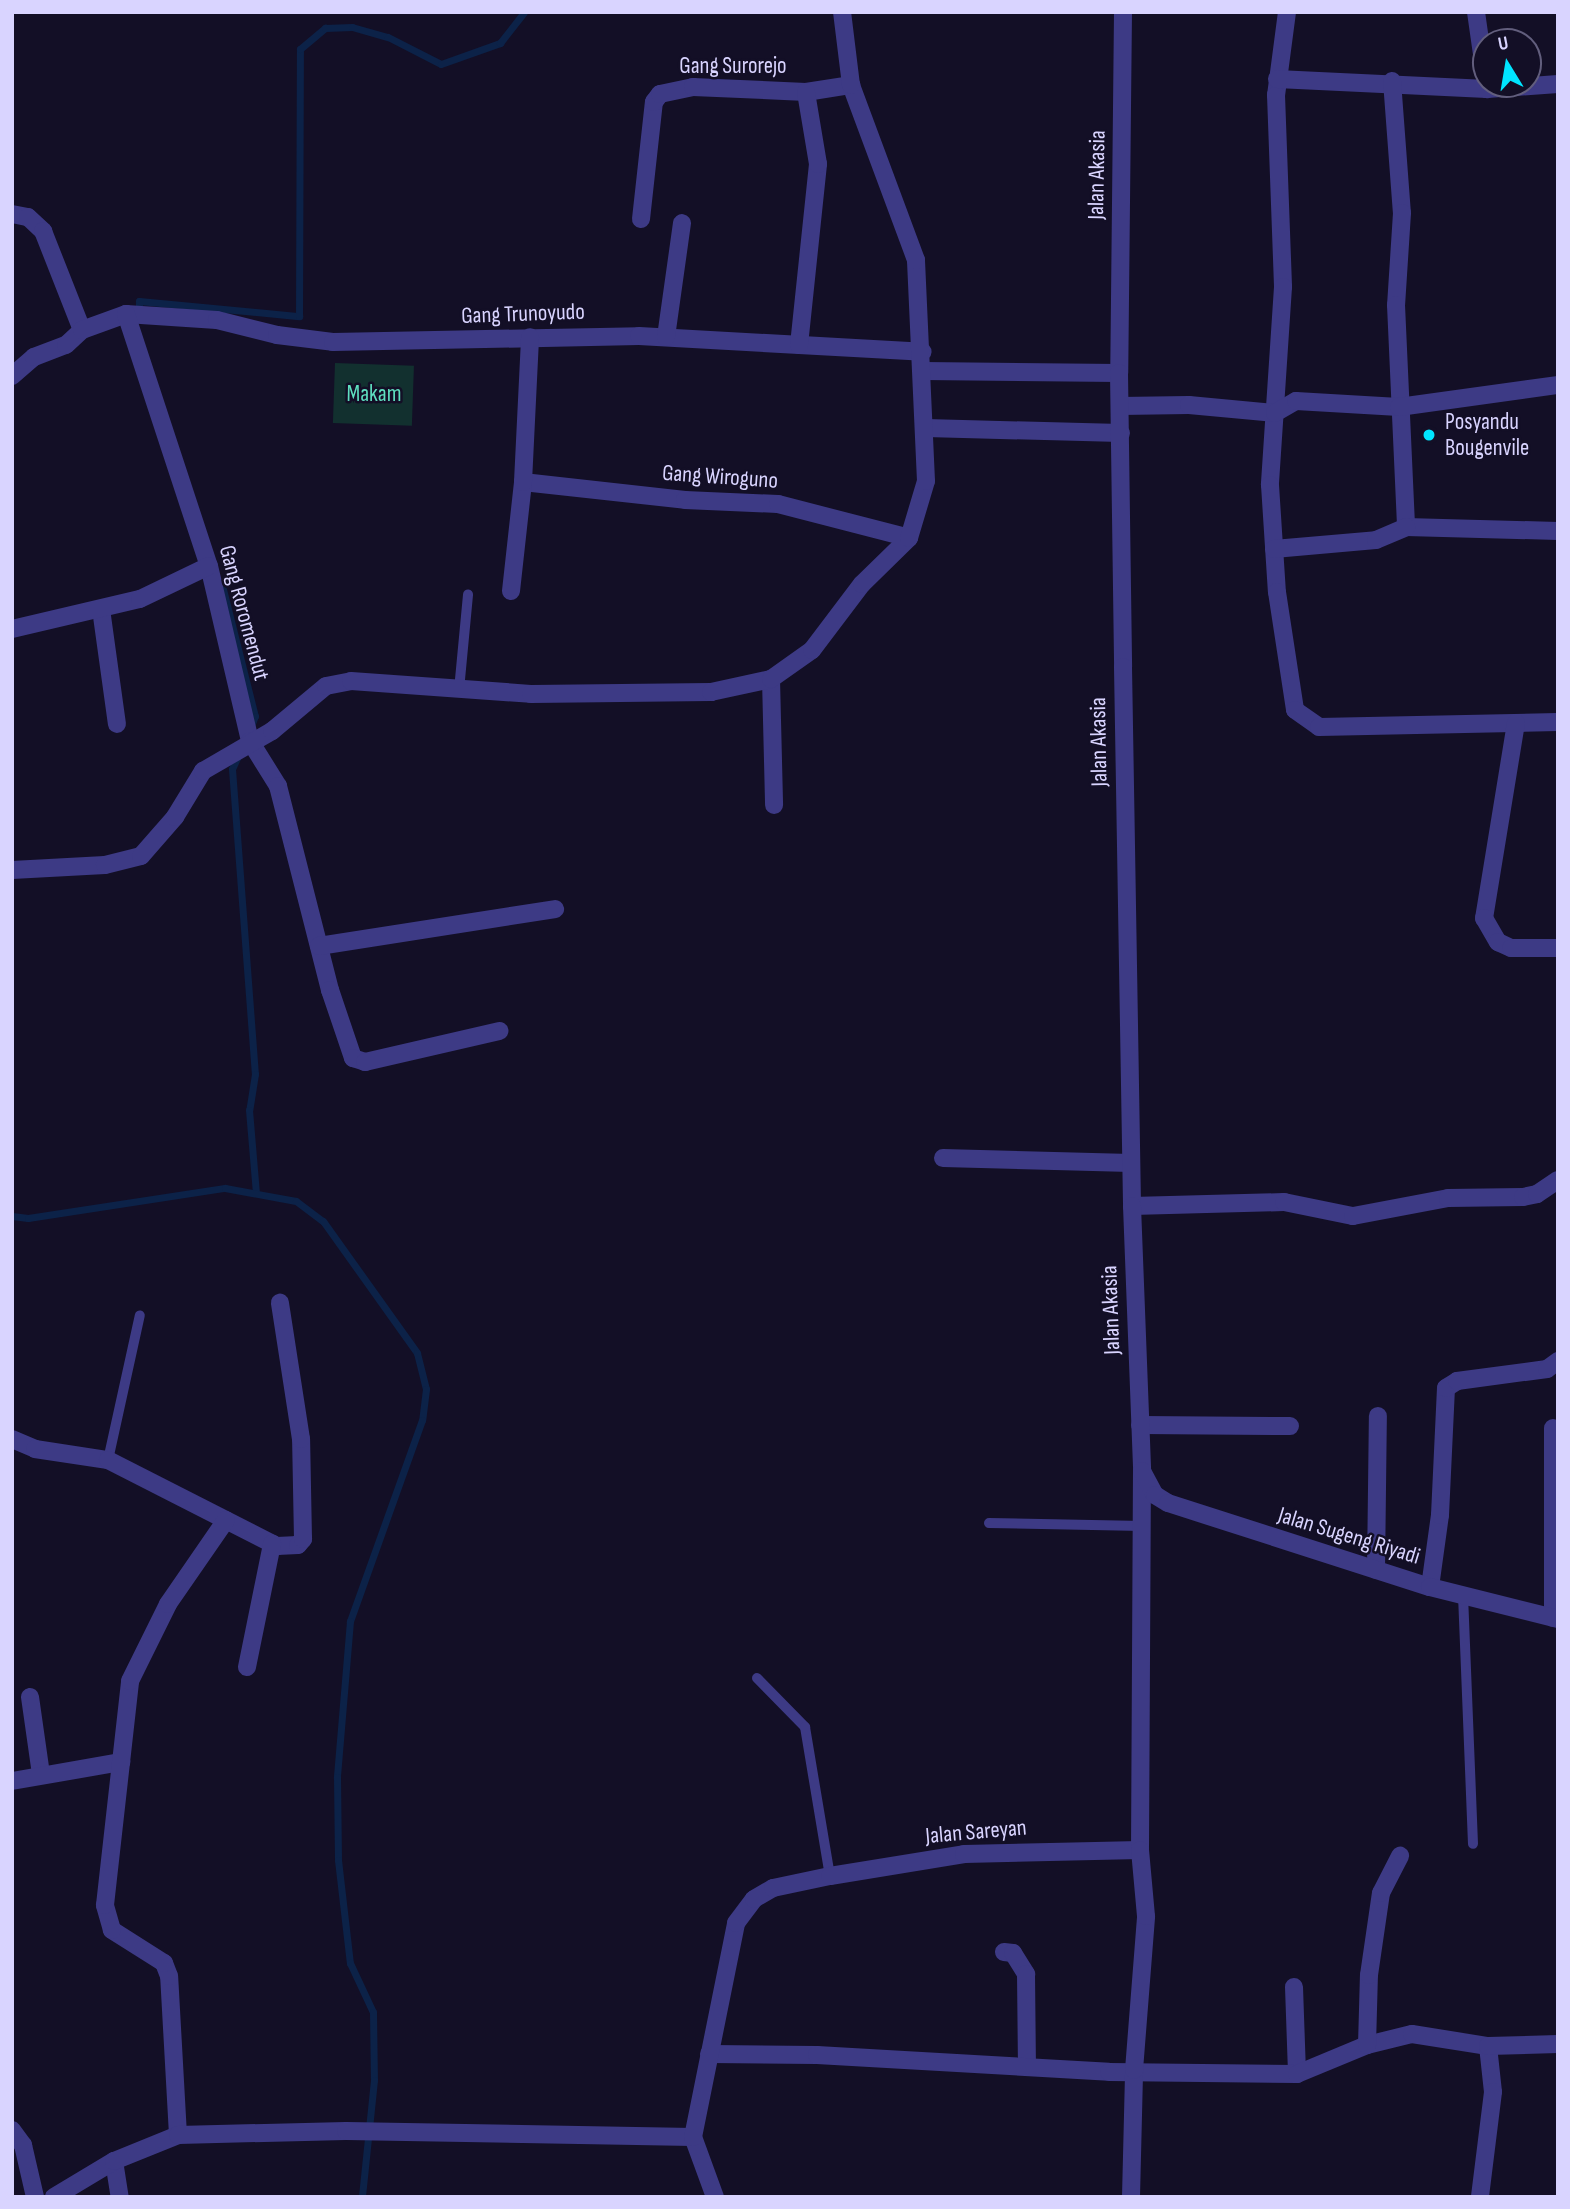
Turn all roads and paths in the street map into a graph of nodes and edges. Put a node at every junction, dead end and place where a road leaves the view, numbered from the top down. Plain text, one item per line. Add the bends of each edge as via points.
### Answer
1 (842, 12) edge
2 (1123, 12) edge
3 (1287, 12) edge
4 (1277, 79) junction
5 (1392, 81) junction
6 (851, 85) junction
7 (1472, 88) edge
8 (806, 92) junction
9 (12, 214) edge
10 (642, 219) dead end
11 (682, 223) dead end
12 (126, 314) junction
13 (82, 330) junction
14 (530, 337) junction
15 (666, 337) junction
16 (799, 345) junction
17 (923, 352) junction
18 (923, 371) junction
19 (1119, 373) junction
20 (12, 376) edge
21 (1558, 385) edge
22 (1120, 406) junction
23 (1399, 407) junction
24 (1275, 413) junction
25 (926, 428) junction
26 (1121, 433) junction
27 (523, 482) junction
28 (1406, 527) junction
29 (1558, 531) edge
30 (909, 538) junction
31 (1274, 549) junction
32 (209, 566) junction
33 (511, 591) dead end
34 (468, 594) dead end
35 (100, 609) junction
36 (12, 629) edge
37 (771, 680) junction
38 (459, 690) junction
39 (1558, 722) edge
40 (1516, 723) junction
41 (117, 724) dead end
42 (250, 741) junction
43 (774, 805) dead end
44 (12, 870) edge
45 (555, 909) dead end
46 (319, 946) junction
47 (1558, 948) edge
48 (499, 1031) dead end
49 (943, 1158) dead end
50 (1131, 1163) junction
51 (1558, 1180) edge
52 (1132, 1206) junction
53 (280, 1303) dead end
54 (140, 1315) dead end
55 (1558, 1361) edge
56 (1378, 1416) dead end
57 (1140, 1425) junction
58 (1290, 1426) dead end
59 (1553, 1428) dead end
60 (12, 1439) edge
61 (108, 1460) junction
62 (1142, 1471) junction
63 (226, 1520) junction
64 (989, 1523) dead end
65 (1143, 1526) junction
66 (272, 1544) junction
67 (1376, 1570) junction
68 (1430, 1587) junction
69 (1463, 1595) junction
70 (1555, 1619) edge
71 (247, 1667) dead end
72 (757, 1678) dead end
73 (30, 1697) dead end
74 (121, 1762) junction
75 (41, 1774) junction
76 (12, 1781) edge
77 (1474, 1843) dead end
78 (1140, 1850) junction
79 (1400, 1856) dead end
80 (830, 1876) junction
81 (1004, 1952) dead end
82 (1294, 1987) dead end
83 (1558, 2044) edge
84 (1367, 2045) junction
85 (1489, 2046) junction
86 (709, 2054) junction
87 (1027, 2066) junction
88 (1134, 2070) junction
89 (1297, 2074) junction
90 (12, 2130) edge
91 (178, 2135) junction
92 (694, 2137) junction
93 (114, 2161) junction
94 (35, 2197) edge
95 (54, 2197) edge
96 (120, 2197) edge
97 (715, 2197) edge
98 (1131, 2197) edge
99 (1480, 2197) edge

1 - 6 street
2 - 19 street, Jalan Akasia
3 - 4 street
4 - 5 street
4 - 24 street via 1283,287
5 - 7 street
5 - 23 street via 1402,213 1396,304
6 - 8 street, Gang Surorejo
6 - 17 street via 916,260
8 - 10 street, Gang Surorejo via 693,87 660,94 654,102
8 - 16 street via 818,164
9 - 13 street via 28,217 43,231
11 - 15 street
12 - 13 street
12 - 14 street, Gang Trunoyudo via 217,320 276,335 333,342
12 - 32 street, Gang Roromendut
13 - 20 street via 66,345 34,357
14 - 15 street, Gang Trunoyudo
14 - 27 street
15 - 16 street, Gang Trunoyudo
16 - 17 street, Gang Trunoyudo
17 - 18 street
18 - 19 street
18 - 25 street
19 - 22 street, Jalan Akasia
21 - 23 street
22 - 24 street via 1189,405
22 - 26 street, Jalan Akasia
23 - 24 street via 1296,401
23 - 28 street
24 - 31 street via 1270,485
25 - 26 street
25 - 30 street via 926,481
26 - 50 street, Jalan Akasia
27 - 30 street, Gang Wiroguno via 685,500 778,504
27 - 33 street
28 - 29 street
28 - 31 street via 1376,540
30 - 37 street via 862,584 812,650
31 - 40 street via 1292,699 1302,718 1319,727
32 - 35 street via 141,599
32 - 42 street, Gang Roromendut
34 - 38 lane
35 - 36 street
35 - 41 street
37 - 38 street via 711,692
37 - 43 street
38 - 42 street via 351,681 326,686 272,731
39 - 40 street
40 - 47 street via 1484,918 1498,942 1511,948
42 - 44 street via 203,771 175,817 141,856 105,865
42 - 46 street, Gang Roromendut via 278,786
45 - 46 street
46 - 48 street, Gang Roromendut via 353,1058 365,1062
49 - 50 street
50 - 52 street, Jalan Akasia
51 - 52 street via 1523,1197 1448,1198 1353,1216 1284,1202
52 - 57 street, Jalan Akasia
53 - 66 street via 300,1425 303,1539 292,1548
54 - 61 lane
55 - 68 street via 1547,1369 1457,1381 1446,1388 1440,1515
56 - 67 street
57 - 58 street
57 - 62 street, Jalan Akasia
59 - 70 street
60 - 61 street via 35,1449
61 - 63 street
62 - 65 street
62 - 67 street, Jalan Sugeng Riyadi via 1156,1495 1168,1503
63 - 66 street
63 - 74 street via 168,1604 130,1681
64 - 65 lane
65 - 78 street
66 - 71 street
67 - 68 street, Jalan Sugeng Riyadi
68 - 69 street, Jalan Sugeng Riyadi
69 - 70 street, Jalan Sugeng Riyadi
69 - 77 lane
72 - 80 lane via 805,1727
73 - 75 street
74 - 75 street
74 - 91 street via 106,1916 120,1936 164,1963 169,1976
75 - 76 street
78 - 80 street, Jalan Sareyan via 964,1854
78 - 88 street via 1146,1916
79 - 84 street via 1381,1893 1369,1975
80 - 86 street, Jalan Sareyan via 773,1888 754,1899 736,1923
81 - 87 street via 1013,1954 1026,1974
82 - 89 street
83 - 85 street
84 - 85 street via 1412,2034
84 - 89 street
85 - 99 street via 1493,2092
86 - 87 street
86 - 92 street, Jalan Sareyan
87 - 88 street
88 - 89 street
88 - 98 street
90 - 94 street via 23,2145
91 - 92 street via 346,2131
91 - 93 street
92 - 97 street, Jalan Sareyan
93 - 95 street
93 - 96 street

